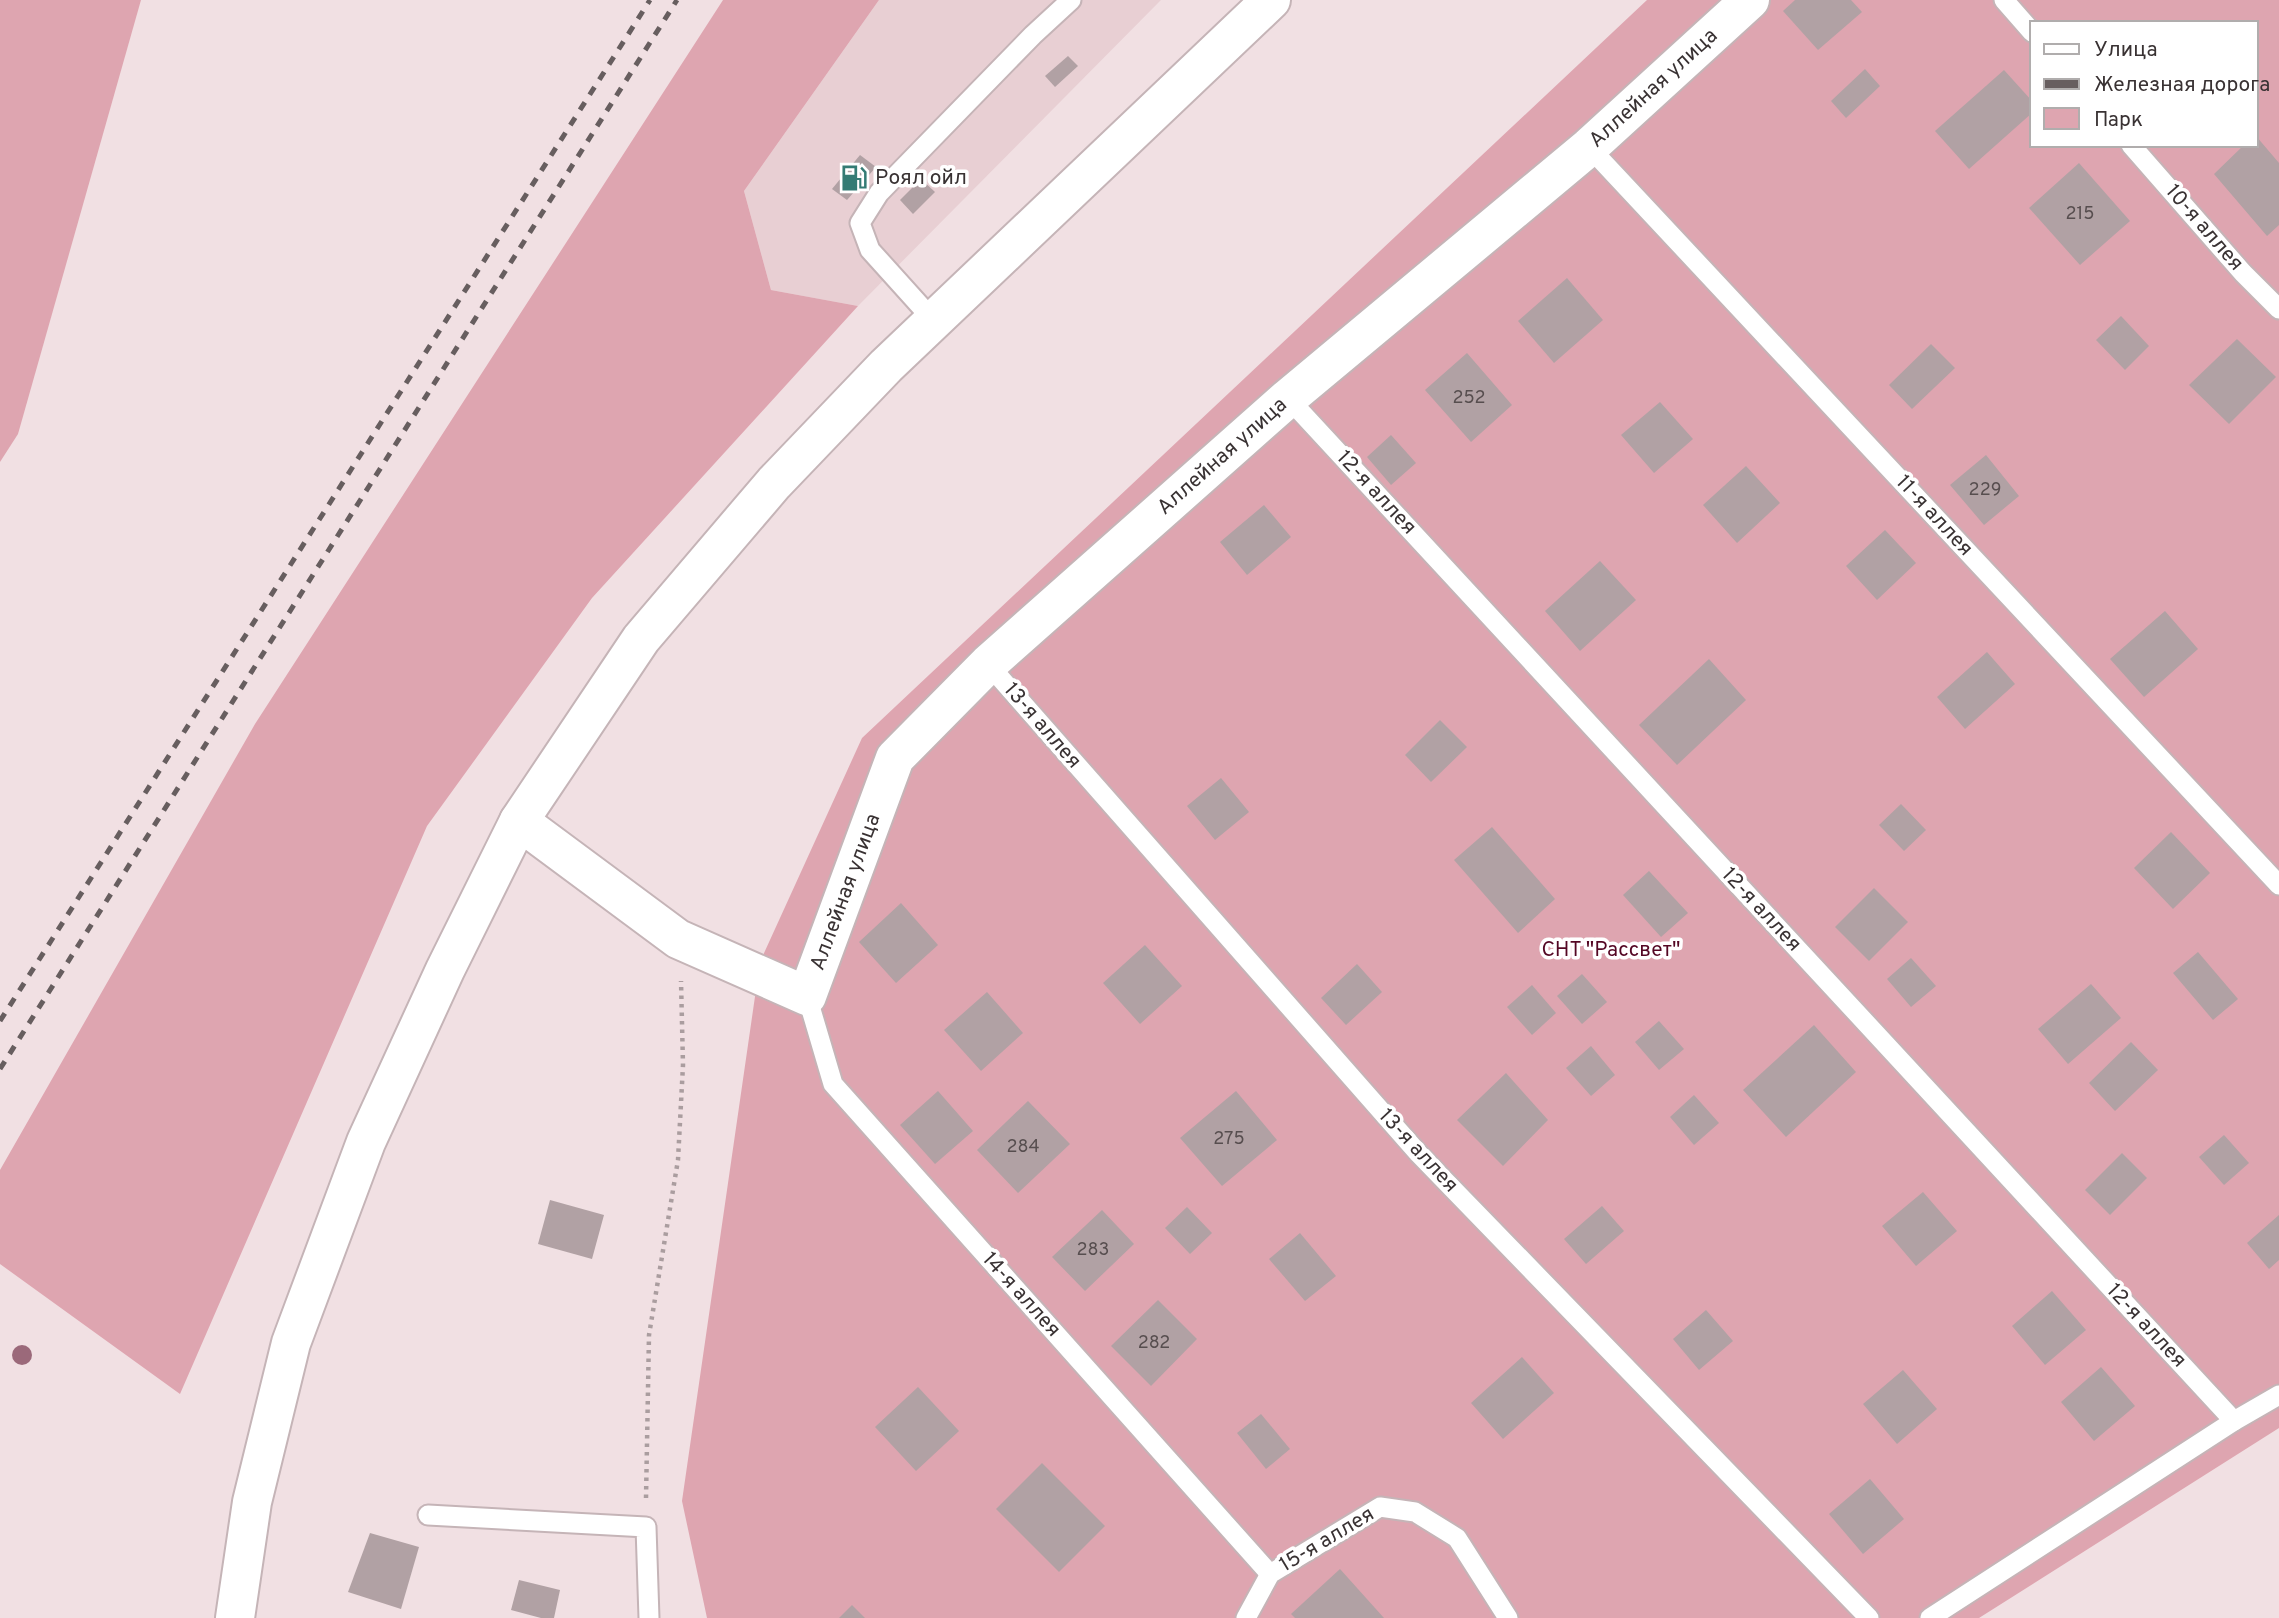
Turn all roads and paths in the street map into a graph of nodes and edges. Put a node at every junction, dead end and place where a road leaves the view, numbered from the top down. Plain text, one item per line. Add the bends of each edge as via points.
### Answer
1 (1072, 0) edge
2 (1750, 0) edge
3 (2004, 0) edge
4 (1264, 2) edge
5 (2030, 30) edge
6 (1589, 147) junction
7 (2133, 147) edge
8 (2279, 309) edge
9 (934, 321) junction
10 (1288, 398) junction
11 (988, 664) junction
12 (519, 821) junction
13 (2279, 885) edge
14 (678, 939) junction
15 (807, 996) junction
16 (2279, 1395) edge
17 (2234, 1421) junction
18 (428, 1515) dead end
19 (646, 1527) junction
20 (1270, 1574) junction
21 (235, 1618) edge
22 (649, 1618) edge
23 (1246, 1618) edge
24 (1508, 1618) edge
25 (1869, 1618) edge
26 (1930, 1618) edge

1 - 9 lane via 879,192 860,223 870,250
2 - 6 street, Аллейная улица
3 - 5 lane
4 - 9 street
6 - 10 street, Аллейная улица
6 - 13 lane, 11-я аллея
7 - 8 lane, 10-я аллея
9 - 12 street via 774,483 641,639
10 - 11 street, Аллейная улица
10 - 17 lane, 12-я аллея
11 - 15 street, Аллейная улица via 895,758
11 - 25 lane, 13-я аллея via 1419,1154
12 - 14 street
12 - 21 street via 366,1142 291,1343 252,1502
14 - 15 street
14 - 19 path via 683,1065 678,1160 649,1335
15 - 20 lane, 14-я аллея via 833,1084
16 - 17 lane
17 - 26 lane
18 - 19 lane
19 - 22 lane
20 - 23 lane, 15-я аллея
20 - 24 lane, 15-я аллея via 1380,1507 1415,1512 1457,1538

